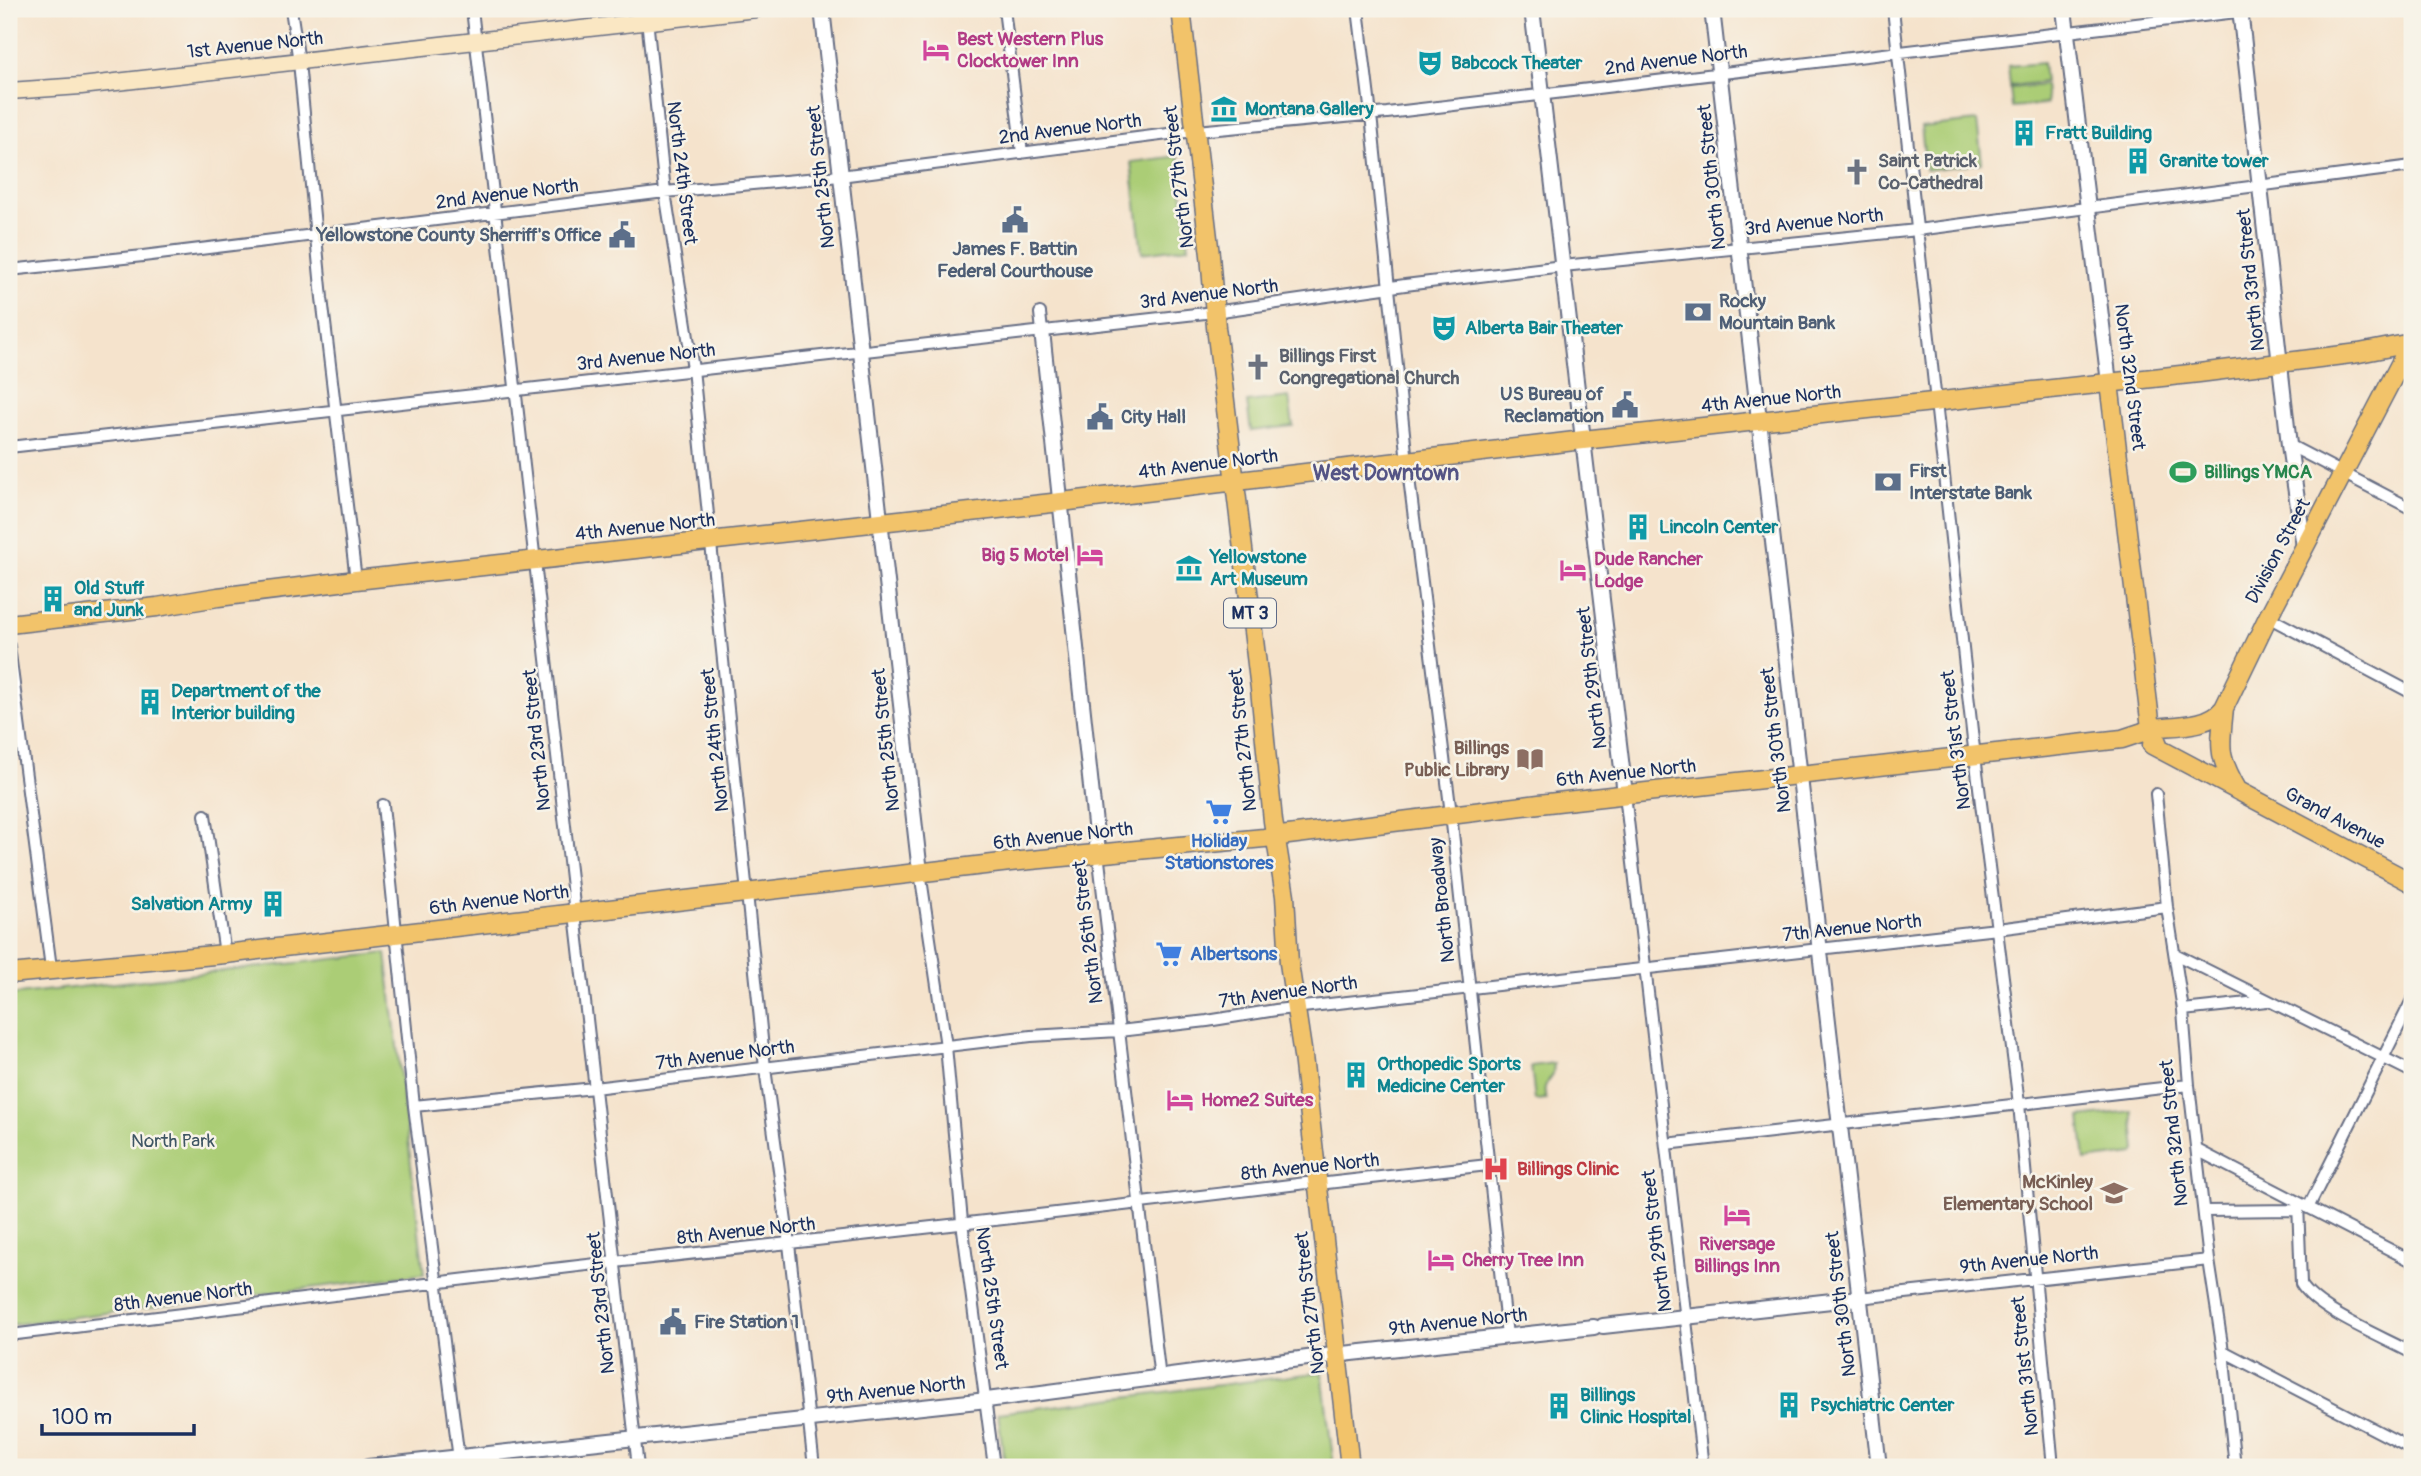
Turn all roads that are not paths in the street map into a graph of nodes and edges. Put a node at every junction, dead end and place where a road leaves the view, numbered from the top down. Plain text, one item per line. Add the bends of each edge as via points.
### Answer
1 (291, 9) edge
2 (471, 9) edge
3 (756, 9) edge
4 (822, 9) edge
5 (1004, 9) edge
6 (1181, 9) edge
7 (1358, 9) edge
8 (1532, 9) edge
9 (1712, 9) edge
10 (1893, 9) edge
11 (2063, 9) edge
12 (2262, 9) edge
13 (2241, 10) edge
14 (646, 15) edge
15 (2066, 32) junction
16 (476, 41) junction
17 (1898, 54) junction
18 (299, 62) junction
19 (1719, 73) junction
20 (9, 91) edge
21 (1542, 94) junction
22 (1371, 115) junction
23 (1195, 132) junction
24 (1022, 153) junction
25 (2412, 166) edge
26 (840, 176) junction
27 (2261, 186) junction
28 (666, 192) junction
29 (2087, 208) junction
30 (495, 213) junction
31 (1917, 230) junction
32 (317, 233) junction
33 (1739, 247) junction
34 (1563, 266) junction
35 (9, 270) edge
36 (1388, 288) junction
37 (1214, 312) junction
38 (1040, 313) dead end
39 (1042, 331) junction
40 (2412, 342) edge
41 (860, 351) junction
42 (2279, 363) junction
43 (693, 369) junction
44 (2109, 383) junction
45 (515, 389) junction
46 (1936, 402) junction
47 (337, 411) junction
48 (1759, 421) junction
49 (1583, 440) junction
50 (2289, 445) junction
51 (9, 447) edge
52 (1407, 462) junction
53 (2343, 473) junction
54 (1234, 481) junction
55 (1061, 502) junction
56 (2412, 509) edge
57 (882, 522) junction
58 (710, 541) junction
59 (2304, 547) junction
60 (535, 560) junction
61 (356, 580) junction
62 (2267, 617) junction
63 (9, 624) edge
64 (9, 646) edge
65 (2412, 693) edge
66 (2224, 708) junction
67 (2151, 728) junction
68 (2122, 739) junction
69 (2160, 749) junction
70 (1975, 756) junction
71 (1800, 775) junction
72 (2238, 791) junction
73 (1625, 794) junction
74 (2156, 794) dead end
75 (383, 805) dead end
76 (1451, 814) junction
77 (205, 815) dead end
78 (1276, 836) junction
79 (1098, 852) junction
80 (920, 872) junction
81 (2412, 883) edge
82 (748, 894) junction
83 (2167, 907) junction
84 (575, 912) junction
85 (1997, 929) junction
86 (394, 934) junction
87 (1819, 949) junction
88 (225, 954) junction
89 (2175, 954) junction
90 (51, 968) junction
91 (1645, 969) junction
92 (9, 974) edge
93 (1470, 989) junction
94 (2412, 1000) edge
95 (2269, 1001) junction
96 (1295, 1008) junction
97 (2183, 1010) junction
98 (1119, 1031) junction
99 (946, 1046) junction
100 (2383, 1057) junction
101 (765, 1068) junction
102 (2412, 1072) edge
103 (2189, 1085) junction
104 (594, 1088) junction
105 (2019, 1104) junction
106 (414, 1106) junction
107 (1839, 1124) junction
108 (1666, 1144) junction
109 (2197, 1150) junction
110 (1488, 1165) junction
111 (1318, 1184) junction
112 (1139, 1202) junction
113 (2301, 1207) junction
114 (2204, 1211) junction
115 (962, 1222) junction
116 (789, 1244) junction
117 (2209, 1261) junction
118 (2412, 1261) edge
119 (614, 1262) junction
120 (2034, 1279) junction
121 (437, 1283) junction
122 (1859, 1298) junction
123 (1686, 1318) junction
124 (9, 1335) edge
125 (1507, 1336) junction
126 (2223, 1351) junction
127 (2412, 1353) edge
128 (1337, 1356) junction
129 (1160, 1379) junction
130 (987, 1400) junction
131 (807, 1419) junction
132 (635, 1439) junction
133 (2412, 1449) edge
134 (459, 1463) edge
135 (368, 1467) edge
136 (638, 1467) edge
137 (814, 1467) edge
138 (994, 1467) edge
139 (1350, 1467) edge
140 (1703, 1467) edge
141 (1879, 1467) edge
142 (2053, 1467) edge
143 (2235, 1467) edge

1 - 18 street
2 - 16 street, North 23rd Street
3 - 14 main road, 1st Avenue North
4 - 26 street, North 25th Street
5 - 24 street
6 - 23 main road, North 27th Street / MT 3
7 - 22 street, North Broadway
8 - 21 street, North 29th Street
9 - 19 street, North 30th Street
10 - 17 street, North 31st Street
11 - 15 street, North 32nd Street
12 - 13 street, 2nd Avenue North
13 - 15 street, 2nd Avenue North
13 - 27 street, North 33rd Street
14 - 16 main road, 1st Avenue North
14 - 28 street, North 24th Street
15 - 17 street, 2nd Avenue North
15 - 29 street, North 32nd Street
16 - 18 main road, 1st Avenue North
16 - 30 street, North 23rd Street
17 - 19 street, 2nd Avenue North
17 - 31 street, North 31st Street
18 - 20 main road, 1st Avenue North
18 - 32 street
19 - 21 street, 2nd Avenue North
19 - 33 street, North 30th Street
21 - 22 street, 2nd Avenue North
21 - 34 street, North 29th Street
22 - 23 street, 2nd Avenue North
22 - 36 street, North Broadway
23 - 24 street, 2nd Avenue North
23 - 37 main road, North 27th Street / MT 3
24 - 26 street, 2nd Avenue North
25 - 27 street, 3rd Avenue North
26 - 28 street, 2nd Avenue North
26 - 41 street, North 25th Street
27 - 29 street, 3rd Avenue North
27 - 42 street, North 33rd Street
28 - 30 street, 2nd Avenue North
28 - 43 street, North 24th Street
29 - 31 street, 3rd Avenue North
29 - 44 street, North 32nd Street
30 - 32 street, 2nd Avenue North
30 - 45 street, North 23rd Street
31 - 33 street, 3rd Avenue North
31 - 46 street, North 31st Street
32 - 35 street, 2nd Avenue North
32 - 47 street
33 - 34 street, 3rd Avenue North
33 - 48 street, North 30th Street
34 - 36 street, 3rd Avenue North
34 - 49 street, North 29th Street
36 - 37 street, 3rd Avenue North
36 - 52 street, North Broadway
37 - 39 street, 3rd Avenue North
37 - 54 main road, North 27th Street / MT 3
38 - 39 street, North 26th Street
39 - 41 street, 3rd Avenue North
39 - 55 street, North 26th Street
40 - 42 main road, 4th Avenue North
40 - 53 main road, Division Street
41 - 43 street, 3rd Avenue North
41 - 57 street, North 25th Street
42 - 44 main road, 4th Avenue North
42 - 50 street, North 33rd Street
43 - 45 street, 3rd Avenue North
43 - 58 street, North 24th Street
44 - 46 main road, 4th Avenue North
44 - 67 main road, North 32nd Street
45 - 47 street, 3rd Avenue North
45 - 60 street, North 23rd Street
46 - 48 main road, 4th Avenue North
46 - 70 street, North 31st Street
47 - 51 street, 3rd Avenue North
47 - 61 street
48 - 49 main road, 4th Avenue North
48 - 71 street, North 30th Street
49 - 52 main road, 4th Avenue North
49 - 73 street, North 29th Street
50 - 53 street
50 - 59 street, North 33rd Street
52 - 54 main road, 4th Avenue North
52 - 76 street, North Broadway
53 - 56 street
53 - 59 main road, Division Street
54 - 55 main road, 4th Avenue North
54 - 78 main road, North 27th Street / MT 3
55 - 57 main road, 4th Avenue North
55 - 79 street, North 26th Street
57 - 58 main road, 4th Avenue North
57 - 80 street, North 25th Street
58 - 60 main road, 4th Avenue North
58 - 82 street, North 24th Street
59 - 62 main road, Division Street
60 - 61 main road, 4th Avenue North
60 - 84 street, North 23rd Street
61 - 63 main road, 4th Avenue North
62 - 65 street
62 - 66 main road, Division Street
64 - 90 street
66 - 67 main road, 6th Avenue North via 2208,722
66 - 72 main road, Division Street via 2220,748 2223,765
67 - 68 main road, 6th Avenue North
67 - 69 main road, North 32nd Street
68 - 69 main road, 6th Avenue North
68 - 70 main road, 6th Avenue North
69 - 72 main road, 6th Avenue North
70 - 71 main road, 6th Avenue North
70 - 85 street, North 31st Street
71 - 73 main road, 6th Avenue North
71 - 87 street, North 30th Street
72 - 81 main road, Grand Avenue
73 - 76 main road, 6th Avenue North
73 - 91 street, North 29th Street
74 - 83 street, North 32nd Street
75 - 86 street
76 - 78 main road, 6th Avenue North
76 - 93 street, North Broadway
77 - 88 street
78 - 79 main road, 6th Avenue North
78 - 96 main road, North 27th Street / MT 3
79 - 80 main road, 6th Avenue North
79 - 98 street, North 26th Street
80 - 82 main road, 6th Avenue North
80 - 99 street, North 25th Street
82 - 84 main road, 6th Avenue North
82 - 101 street, North 24th Street
83 - 85 street, 7th Avenue North
83 - 89 street, North 32nd Street
84 - 86 main road, 6th Avenue North
84 - 104 street, North 23rd Street
85 - 87 street, 7th Avenue North
85 - 105 street, North 31st Street
86 - 88 main road, 6th Avenue North
86 - 106 street
87 - 91 street, 7th Avenue North
87 - 107 street, North 30th Street
88 - 90 main road, 6th Avenue North
89 - 95 street
89 - 97 street, North 32nd Street
90 - 92 main road, 6th Avenue North
91 - 93 street, 7th Avenue North
91 - 108 street, North 29th Street
93 - 96 street, 7th Avenue North
93 - 110 street, North Broadway
94 - 100 street
95 - 97 street
95 - 100 street
96 - 98 street, 7th Avenue North
96 - 111 main road, North 27th Street / MT 3
97 - 103 street, North 32nd Street
98 - 99 street, 7th Avenue North
98 - 112 street, North 26th Street
99 - 101 street, 7th Avenue North
99 - 115 street, North 25th Street
100 - 102 street
100 - 113 street
101 - 104 street, 7th Avenue North
101 - 116 street, North 24th Street
103 - 105 street
103 - 109 street, North 32nd Street
104 - 106 street, 7th Avenue North
104 - 119 street, North 23rd Street
105 - 107 street
105 - 120 street, North 31st Street
106 - 121 street
107 - 108 street
107 - 122 street, North 30th Street
108 - 123 street, North 29th Street
109 - 113 street
109 - 114 street, North 32nd Street
110 - 111 street, 8th Avenue North
110 - 125 street, North Broadway
111 - 112 street, 8th Avenue North
111 - 128 main road, North 27th Street / MT 3
112 - 115 street, 8th Avenue North
112 - 129 street, North 26th Street
113 - 114 street
113 - 118 street
113 - 127 street via 2301,1284 2306,1292
114 - 117 street, North 32nd Street
115 - 116 street, 8th Avenue North
115 - 130 street, North 25th Street
116 - 119 street, 8th Avenue North
116 - 131 street, North 24th Street
117 - 120 street, 9th Avenue North
117 - 126 street, North 32nd Street
119 - 121 street, 8th Avenue North
119 - 132 street, North 23rd Street
120 - 122 street, 9th Avenue North
120 - 142 street, North 31st Street
121 - 124 street, 8th Avenue North
121 - 134 street
122 - 123 street, 9th Avenue North
122 - 141 street, North 30th Street
123 - 125 street, 9th Avenue North
123 - 140 street, North 29th Street
125 - 128 street, 9th Avenue North
126 - 133 street
126 - 143 street, North 32nd Street
128 - 129 street, 9th Avenue North
128 - 139 main road, North 27th Street / MT 3
129 - 130 street, 9th Avenue North
130 - 131 street, 9th Avenue North
130 - 138 street, North 25th Street
131 - 132 street, 9th Avenue North
131 - 137 street, North 24th Street
132 - 134 street, 9th Avenue North
132 - 136 street, North 23rd Street
134 - 135 street, 9th Avenue North

